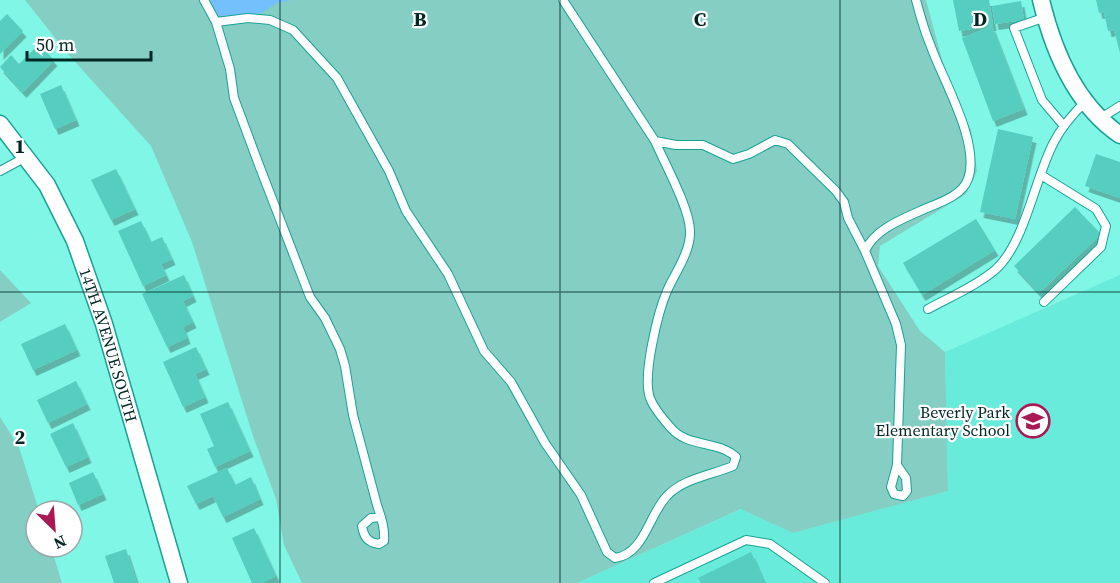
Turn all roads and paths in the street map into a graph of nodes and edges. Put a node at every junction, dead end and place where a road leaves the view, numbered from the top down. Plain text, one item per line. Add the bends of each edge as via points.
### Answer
1 (204, 0) edge
2 (563, 0) edge
3 (916, 0) edge
4 (1041, 0) edge
5 (1046, 17) junction
6 (216, 22) junction
7 (1085, 102) junction
8 (1120, 106) edge
9 (1101, 118) junction
10 (0, 124) edge
11 (1064, 126) junction
12 (1120, 135) edge
13 (655, 141) junction
14 (26, 156) junction
15 (0, 171) edge
16 (1041, 175) junction
17 (865, 251) junction
18 (1044, 302) dead end
19 (928, 309) dead end
20 (897, 465) dead end
21 (381, 517) dead end
22 (179, 583) edge
23 (654, 583) edge
24 (825, 583) edge

1 - 6 lane
2 - 13 lane
3 - 17 lane via 967,137 971,158 968,181 950,199 883,230
4 - 5 street
5 - 7 street via 1061,60
5 - 11 lane via 1014,28 1042,100
6 - 13 lane via 270,20 293,30 337,78 389,171 406,212 448,274 484,351 511,382 545,443 581,495 607,552 615,558 628,556 636,549 667,495 733,466 736,457 718,446 684,439 673,431 650,398 647,378 656,322 686,251 690,231
6 - 21 lane via 234,98 259,165 310,297 340,349 353,415
7 - 9 street
7 - 11 lane
8 - 9 lane
9 - 12 street
10 - 14 street, 14TH AVENUE SOUTH
11 - 16 lane
13 - 17 lane via 703,145 733,159 775,140 788,144 844,202
14 - 15 lane
14 - 22 street, 14TH AVENUE SOUTH via 60,210 89,278
16 - 18 lane via 1095,209 1106,226 1101,247
16 - 19 lane via 1010,249 996,269
17 - 20 lane via 893,316 900,345
23 - 24 lane via 746,540 770,544

